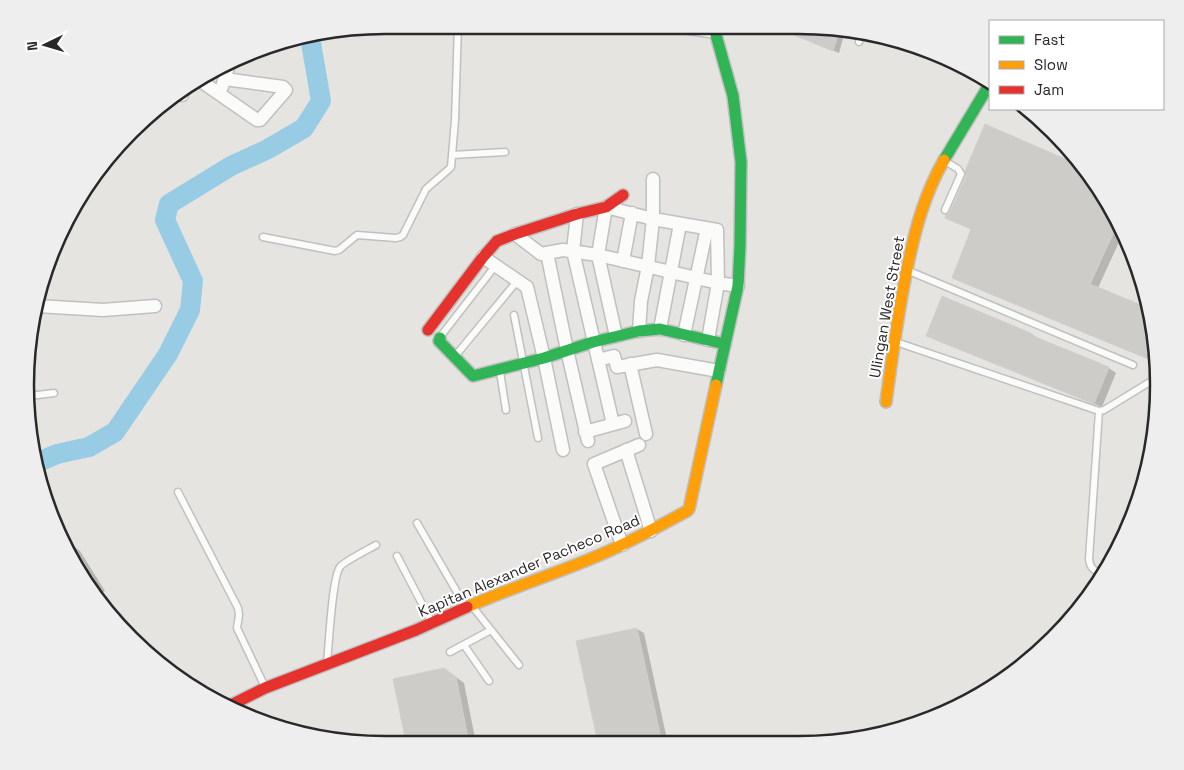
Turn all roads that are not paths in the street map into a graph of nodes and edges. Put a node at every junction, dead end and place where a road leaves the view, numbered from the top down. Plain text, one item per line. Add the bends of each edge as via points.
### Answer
1 (458, 34) edge
2 (717, 34) edge
3 (860, 39) edge
4 (859, 42) dead end
5 (227, 72) edge
6 (225, 79) junction
7 (205, 84) edge
8 (987, 89) edge
9 (220, 95) junction
10 (505, 152) dead end
11 (452, 155) junction
12 (944, 160) junction
13 (653, 179) dead end
14 (623, 195) dead end
15 (606, 207) junction
16 (945, 210) dead end
17 (632, 213) junction
18 (577, 214) junction
19 (653, 219) junction
20 (680, 224) junction
21 (706, 228) junction
22 (515, 234) junction
23 (263, 238) dead end
24 (573, 251) junction
25 (547, 253) junction
26 (598, 255) junction
27 (483, 257) junction
28 (623, 260) junction
29 (496, 265) junction
30 (648, 266) junction
31 (906, 270) junction
32 (672, 272) junction
33 (696, 278) junction
34 (518, 280) junction
35 (718, 283) junction
36 (738, 286) junction
37 (43, 306) edge
38 (155, 306) dead end
39 (514, 315) dead end
40 (660, 329) junction
41 (428, 330) dead end
42 (639, 331) junction
43 (684, 335) junction
44 (616, 336) junction
45 (440, 338) joint
46 (708, 340) junction
47 (895, 341) junction
48 (594, 342) junction
49 (725, 344) junction
50 (567, 350) junction
51 (455, 356) junction
52 (544, 358) junction
53 (598, 360) junction
54 (522, 362) junction
55 (630, 364) junction
56 (1133, 365) dead end
57 (500, 368) junction
58 (718, 371) junction
59 (1150, 382) edge
60 (54, 393) dead end
61 (34, 395) edge
62 (886, 402) dead end
63 (506, 410) dead end
64 (1099, 411) junction
65 (538, 438) dead end
66 (563, 450) dead end
67 (626, 450) junction
68 (178, 492) dead end
69 (417, 523) dead end
70 (651, 531) junction
71 (376, 545) dead end
72 (622, 545) junction
73 (397, 556) dead end
74 (1096, 571) edge
75 (468, 606) junction
76 (432, 622) junction
77 (492, 630) junction
78 (464, 645) junction
79 (450, 652) dead end
80 (327, 663) junction
81 (519, 665) dead end
82 (489, 680) dead end
83 (265, 688) junction
84 (235, 702) edge

1 - 11 lane
2 - 36 street, Kapitan Alexander Pacheco Road via 733,96 741,162
3 - 4 lane
5 - 6 street
6 - 9 street
6 - 9 street via 286,90 260,120
7 - 9 street
8 - 12 street, Ulingan West Street
10 - 11 lane
11 - 23 lane via 451,167 426,189 400,237 357,235 335,252
12 - 16 lane via 961,174
12 - 31 street, Ulingan West Street via 923,207
13 - 19 street
14 - 15 street
15 - 17 street
15 - 18 street
15 - 26 street
17 - 19 street
17 - 28 street
18 - 22 street
18 - 24 street
19 - 20 street
19 - 30 street
20 - 21 street
20 - 32 street
21 - 33 street
21 - 35 street via 718,232
22 - 25 street via 541,254
22 - 27 street via 497,241
24 - 25 street
24 - 26 street
24 - 48 street
25 - 50 street
26 - 28 street
26 - 44 street
27 - 29 street
27 - 41 street
28 - 30 street
29 - 34 street
29 - 45 lane
30 - 32 street
30 - 42 street
31 - 47 street, Ulingan West Street
31 - 56 lane
32 - 33 street
32 - 40 street
33 - 35 street
33 - 43 street
34 - 51 lane
34 - 52 street via 527,287
35 - 36 street
35 - 46 street
36 - 49 street, Kapitan Alexander Pacheco Road
37 - 38 street via 104,310
39 - 54 lane
40 - 42 street
40 - 43 street
42 - 44 street
43 - 46 street
44 - 48 street
45 - 51 street via 439,341
46 - 49 street
47 - 62 street, Ulingan West Street
47 - 64 lane
48 - 50 street
48 - 53 street
49 - 58 street, Kapitan Alexander Pacheco Road
50 - 52 street
50 - 53 street via 587,437 619,423
51 - 57 street via 474,376
52 - 54 street
52 - 66 street
53 - 55 street via 613,356 617,367
54 - 57 street
54 - 65 lane
55 - 58 street via 657,360
55 - 67 street via 642,440
57 - 63 lane
58 - 70 street, Kapitan Alexander Pacheco Road via 689,509
59 - 64 lane
60 - 61 lane
64 - 74 lane via 1089,558 1089,564
67 - 70 street
67 - 72 street via 593,461
68 - 83 lane via 238,608 237,628
69 - 75 lane
70 - 72 street, Kapitan Alexander Pacheco Road
71 - 80 lane via 340,566 334,588
72 - 75 street, Kapitan Alexander Pacheco Road
73 - 76 lane
75 - 76 street, Kapitan Alexander Pacheco Road
75 - 77 lane
76 - 80 street, Kapitan Alexander Pacheco Road
77 - 78 lane
77 - 81 lane
78 - 79 lane
78 - 82 lane
80 - 83 street, Kapitan Alexander Pacheco Road
83 - 84 street, Kapitan Alexander Pacheco Road

